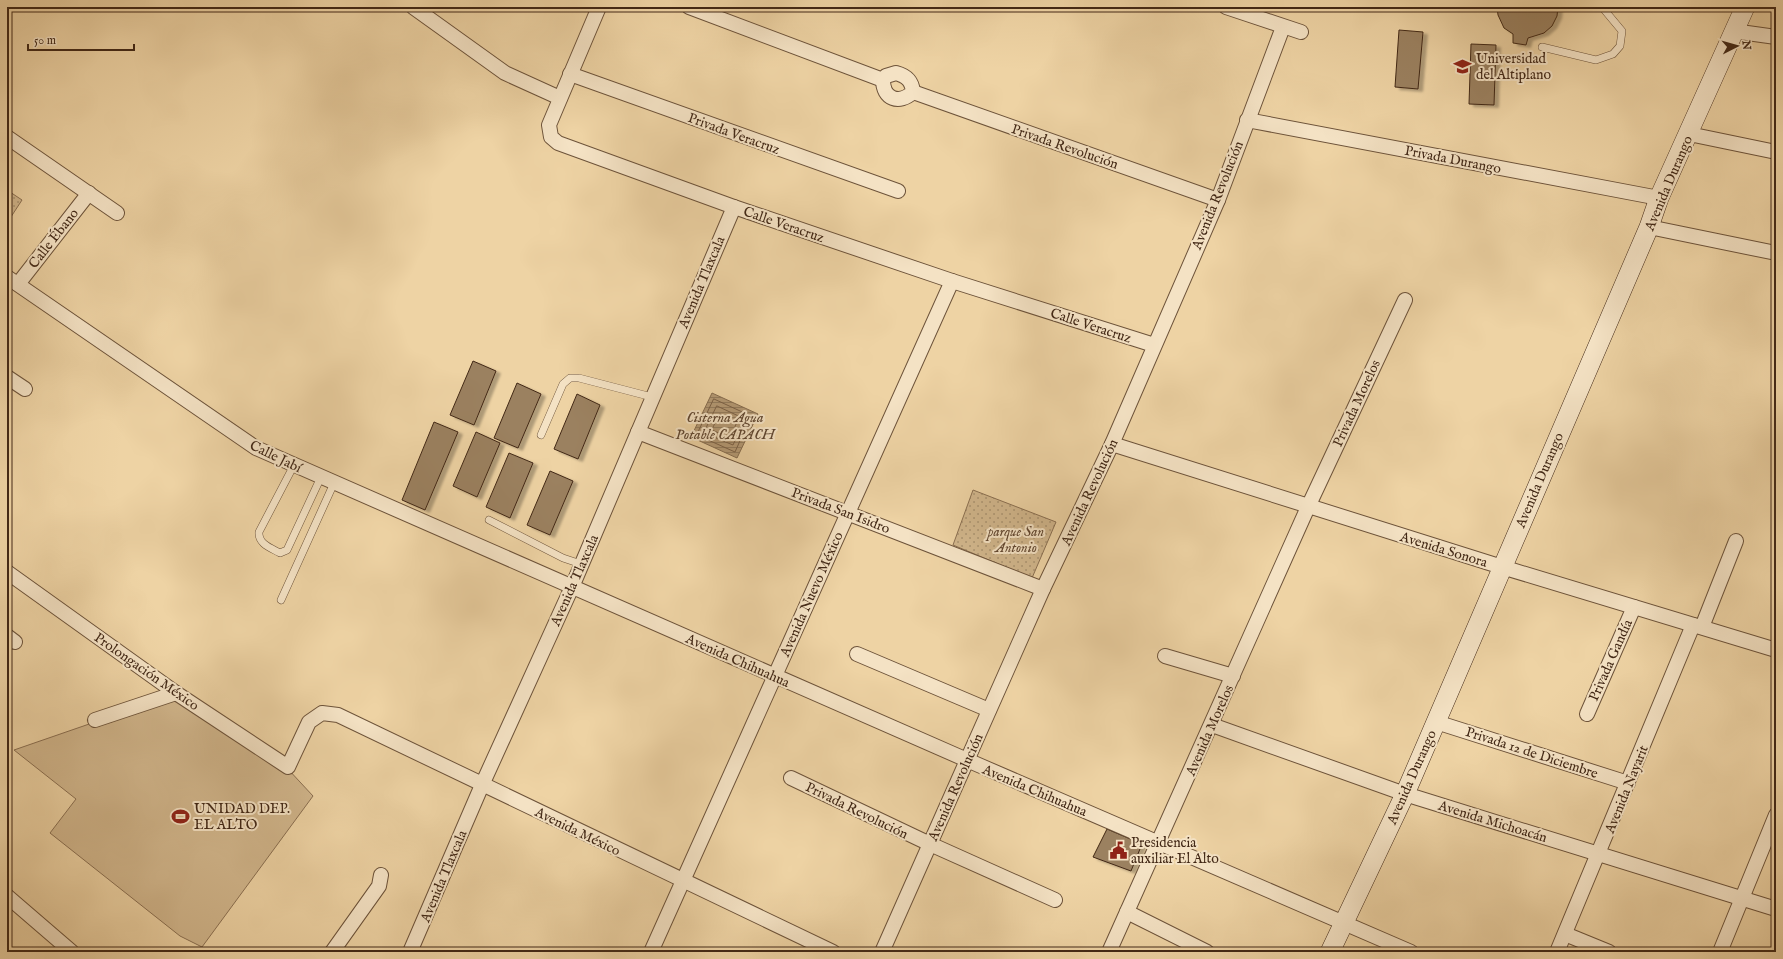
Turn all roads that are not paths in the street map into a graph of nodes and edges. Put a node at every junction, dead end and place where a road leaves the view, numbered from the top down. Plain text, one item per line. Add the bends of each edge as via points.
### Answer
1 (413, 7) edge
2 (599, 7) edge
3 (689, 7) edge
4 (1226, 7) edge
5 (1602, 7) edge
6 (1745, 7) edge
7 (1283, 27) junction
8 (1301, 32) dead end
9 (1733, 32) junction
10 (1776, 37) edge
11 (1542, 48) dead end
12 (570, 74) junction
13 (883, 80) junction
14 (913, 92) junction
15 (560, 98) junction
16 (1247, 120) junction
17 (1689, 134) junction
18 (7, 137) edge
19 (1776, 152) edge
20 (898, 191) dead end
21 (89, 193) junction
22 (1659, 198) junction
23 (1218, 200) junction
24 (734, 207) junction
25 (117, 213) dead end
26 (1649, 227) junction
27 (1776, 253) edge
28 (13, 280) edge
29 (952, 281) junction
30 (1405, 300) dead end
31 (1154, 345) junction
32 (7, 377) edge
33 (24, 389) dead end
34 (652, 398) junction
35 (638, 432) junction
36 (541, 435) dead end
37 (1112, 444) junction
38 (294, 465) junction
39 (321, 477) junction
40 (334, 483) junction
41 (1308, 507) junction
42 (847, 513) junction
43 (489, 520) dead end
44 (1736, 541) dead end
45 (582, 564) junction
46 (1502, 567) junction
47 (7, 572) edge
48 (572, 587) junction
49 (1043, 589) junction
50 (280, 600) dead end
51 (1634, 607) junction
52 (1697, 626) junction
53 (1776, 650) edge
54 (857, 654) dead end
55 (1165, 656) dead end
56 (774, 676) junction
57 (1233, 676) junction
58 (176, 692) junction
59 (989, 710) junction
60 (322, 713) joint
61 (1587, 714) dead end
62 (95, 720) dead end
63 (1436, 722) junction
64 (1212, 725) junction
65 (967, 760) junction
66 (791, 778) dead end
67 (1628, 783) junction
68 (482, 785) junction
69 (1405, 794) junction
70 (1776, 815) edge
71 (1157, 842) junction
72 (930, 844) junction
73 (1599, 854) junction
74 (381, 875) dead end
75 (683, 881) junction
76 (7, 896) edge
77 (1742, 899) junction
78 (1055, 900) dead end
79 (1776, 909) edge
80 (1127, 912) junction
81 (1343, 922) junction
82 (1565, 934) junction
83 (72, 952) edge
84 (332, 952) edge
85 (410, 952) edge
86 (651, 952) edge
87 (832, 952) edge
88 (882, 952) edge
89 (1109, 952) edge
90 (1207, 952) edge
91 (1330, 952) edge
92 (1410, 952) edge
93 (1557, 952) edge
94 (1609, 952) edge
95 (1720, 952) edge

1 - 15 street via 505,73
2 - 12 street, Calle Veracruz
3 - 13 street
4 - 7 street
5 - 11 lane via 1622,31 1620,46 1613,54 1596,60
6 - 9 street, Avenida Durango
7 - 8 street
7 - 16 street, Avenida Revolución
9 - 10 street
9 - 17 street, Avenida Durango
12 - 15 street, Calle Veracruz
12 - 20 street, Privada Veracruz
13 - 14 street via 886,76 896,73 903,75 909,80
13 - 14 street via 883,88 893,98 900,100
14 - 23 street, Privada Revolución
15 - 24 street, Calle Veracruz via 549,125 551,137 558,143
16 - 22 street, Privada Durango
16 - 23 street, Avenida Revolución
17 - 19 street
17 - 22 street, Avenida Durango
18 - 21 street
21 - 25 street
21 - 28 street, Calle Ébano
22 - 26 street, Avenida Durango
23 - 31 street, Avenida Revolución
24 - 29 street, Calle Veracruz
24 - 34 street, Avenida Tlaxcala
26 - 27 street
26 - 46 street, Avenida Durango
28 - 38 street, Calle Jabí via 256,448
29 - 31 street, Calle Veracruz
29 - 42 street, Avenida Nuevo México
30 - 41 street, Privada Morelos
31 - 37 street, Avenida Revolución
32 - 33 street
34 - 35 street, Avenida Tlaxcala
34 - 36 lane via 579,378 570,378 563,384
35 - 42 street, Privada San Isidro
35 - 45 street, Avenida Tlaxcala
37 - 41 street, Avenida Sonora
37 - 49 street, Avenida Revolución
38 - 39 street, Calle Jabí
38 - 39 lane via 258,537 260,542 280,553 287,550
39 - 40 street, Calle Jabí
40 - 48 street, Calle Jabí
40 - 50 lane
41 - 46 street, Avenida Sonora
41 - 57 street, Avenida Morelos
42 - 49 street, Privada San Isidro
42 - 56 street, Avenida Nuevo México
43 - 45 lane via 563,558
44 - 52 street, Avenida Nayarit
45 - 48 street, Avenida Tlaxcala
46 - 51 street, Avenida Sonora
46 - 63 street, Avenida Durango
47 - 58 street, Prolongación México
48 - 56 street, Avenida Chihuahua
48 - 68 street, Avenida Tlaxcala
49 - 59 street, Avenida Revolución
51 - 52 street, Avenida Sonora
51 - 61 street, Privada Gandía
52 - 53 street, Avenida Sonora
52 - 67 street, Avenida Nayarit
54 - 59 street
55 - 57 street
56 - 65 street, Avenida Chihuahua
56 - 75 street, Avenida Nuevo México
57 - 64 street, Avenida Morelos
58 - 60 street, Prolongación México via 288,767 309,722
58 - 62 street
59 - 65 street, Avenida Revolución
60 - 68 street, Avenida México via 338,715
63 - 67 street, Privada 12 de Diciembre
63 - 69 street, Avenida Durango
64 - 69 street, Avenida Michoacán
64 - 71 street, Avenida Morelos
65 - 71 street, Avenida Chihuahua
65 - 72 street, Avenida Revolución
66 - 72 street, Privada Revolución
67 - 73 street, Avenida Nayarit
68 - 75 street, Avenida México
68 - 85 street, Avenida Tlaxcala
69 - 73 street, Avenida Michoacán
69 - 81 street, Avenida Durango
70 - 77 street
71 - 80 street, Avenida Morelos
71 - 81 street, Avenida Chihuahua
72 - 78 street, Privada Revolución
72 - 88 street, Avenida Revolución
73 - 77 street, Avenida Michoacán
73 - 82 street, Avenida Nayarit
74 - 84 street via 380,886
75 - 86 street, Avenida Nuevo México
75 - 87 street, Avenida México
76 - 83 street
77 - 79 street, Avenida Michoacán
77 - 95 street
80 - 89 street, Avenida Morelos
80 - 90 street
81 - 91 street, Avenida Durango
81 - 92 street, Avenida Chihuahua
82 - 93 street, Avenida Nayarit
82 - 94 street

